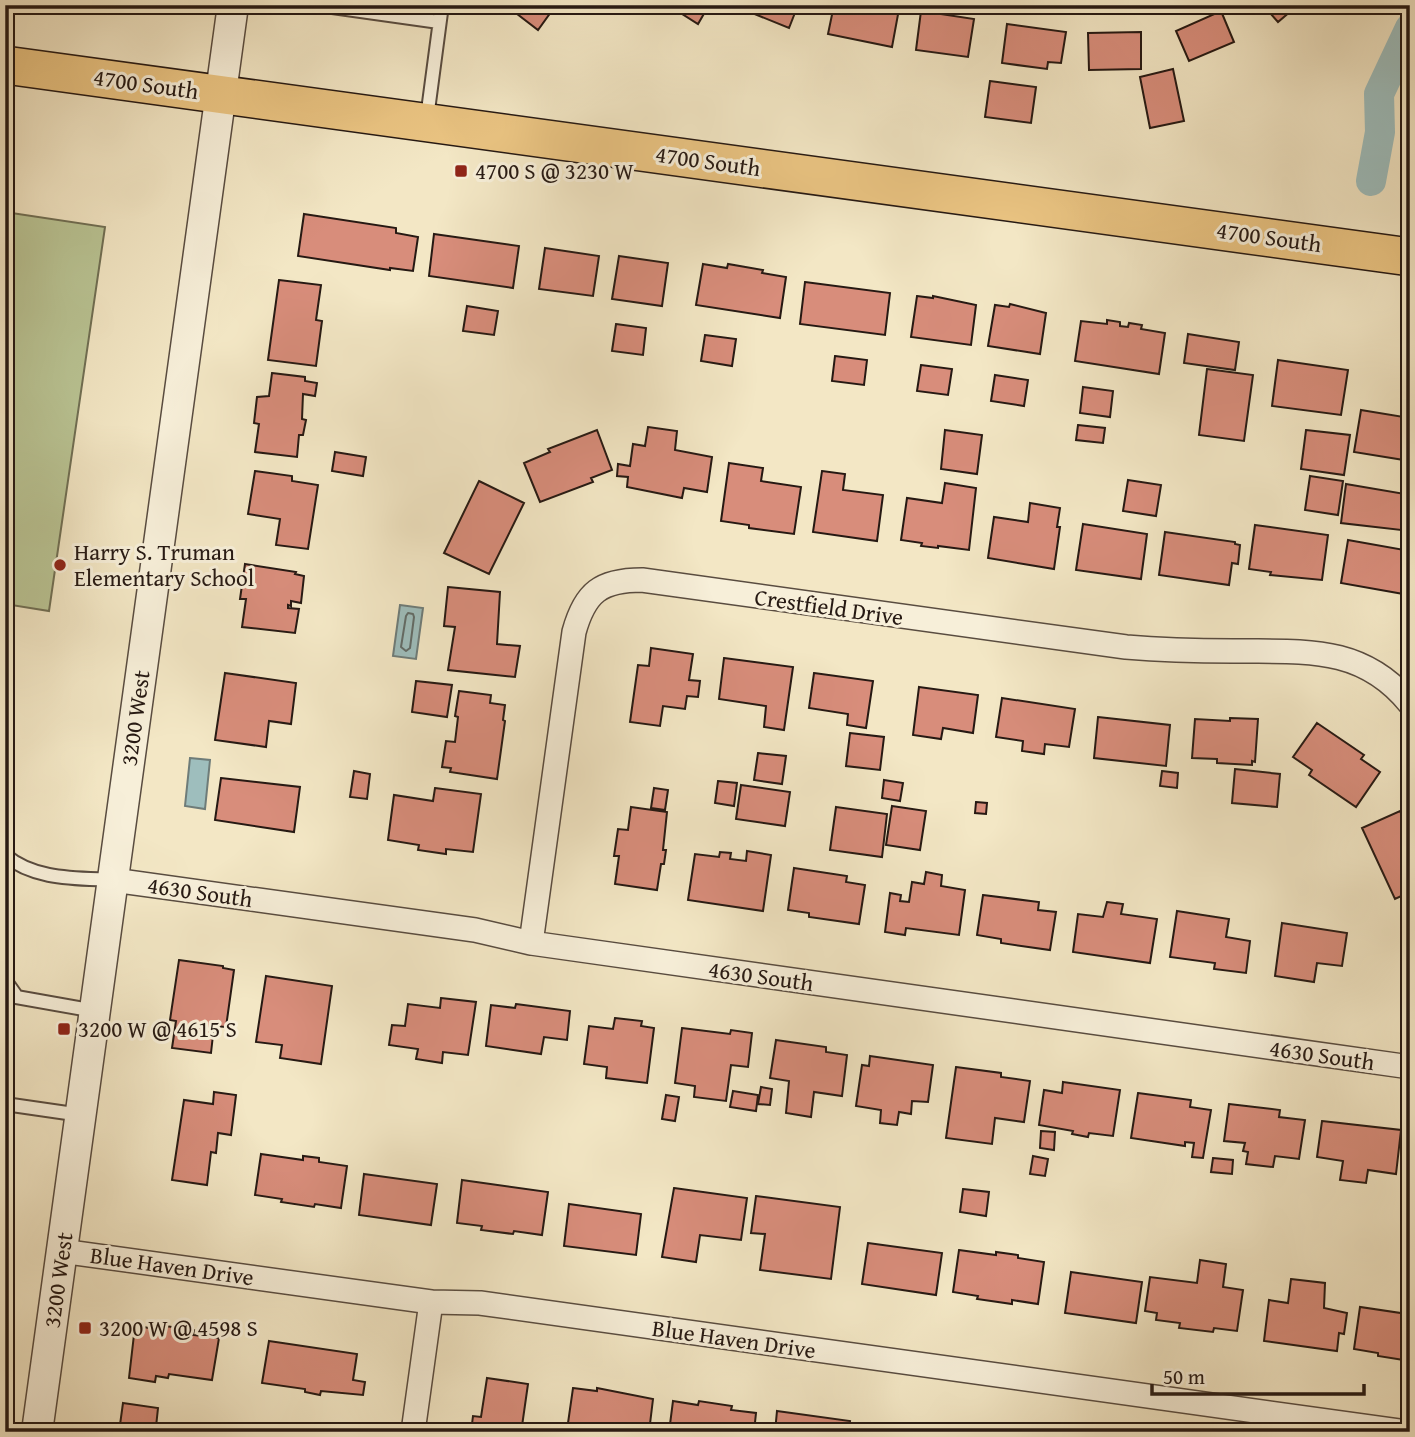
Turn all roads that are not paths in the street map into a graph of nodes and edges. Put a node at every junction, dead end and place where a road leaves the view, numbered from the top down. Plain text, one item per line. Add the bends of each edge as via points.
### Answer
1 (233, 5) edge
2 (318, 5) edge
3 (442, 5) edge
4 (439, 22) junction
5 (5, 65) edge
6 (221, 95) junction
7 (426, 122) junction
8 (1410, 257) edge
9 (1410, 704) edge
10 (5, 855) edge
11 (113, 880) junction
12 (531, 943) junction
13 (5, 980) edge
14 (11, 996) edge
15 (96, 1011) junction
16 (1410, 1067) edge
17 (5, 1104) edge
18 (81, 1115) junction
19 (61, 1251) junction
20 (431, 1302) junction
21 (37, 1432) edge
22 (413, 1432) edge
23 (1406, 1432) edge

1 - 6 street, 3200 West
2 - 4 lane
3 - 4 lane
4 - 7 lane
5 - 6 main road, 4700 South
6 - 7 main road, 4700 South
6 - 11 street, 3200 West
7 - 8 main road, 4700 South
9 - 12 street, Crestfield Drive via 1372,671 1317,652 1126,647 642,580 608,584 588,598 574,632
10 - 11 lane via 31,871
11 - 12 street, 4630 South via 475,930
11 - 15 street, 3200 West
12 - 16 street, 4630 South
13 - 14 lane
14 - 15 lane
15 - 18 street, 3200 West
17 - 18 lane
18 - 19 street, 3200 West
19 - 20 street, Blue Haven Drive
19 - 21 street, 3200 West
20 - 22 street
20 - 23 street, Blue Haven Drive via 480,1303

